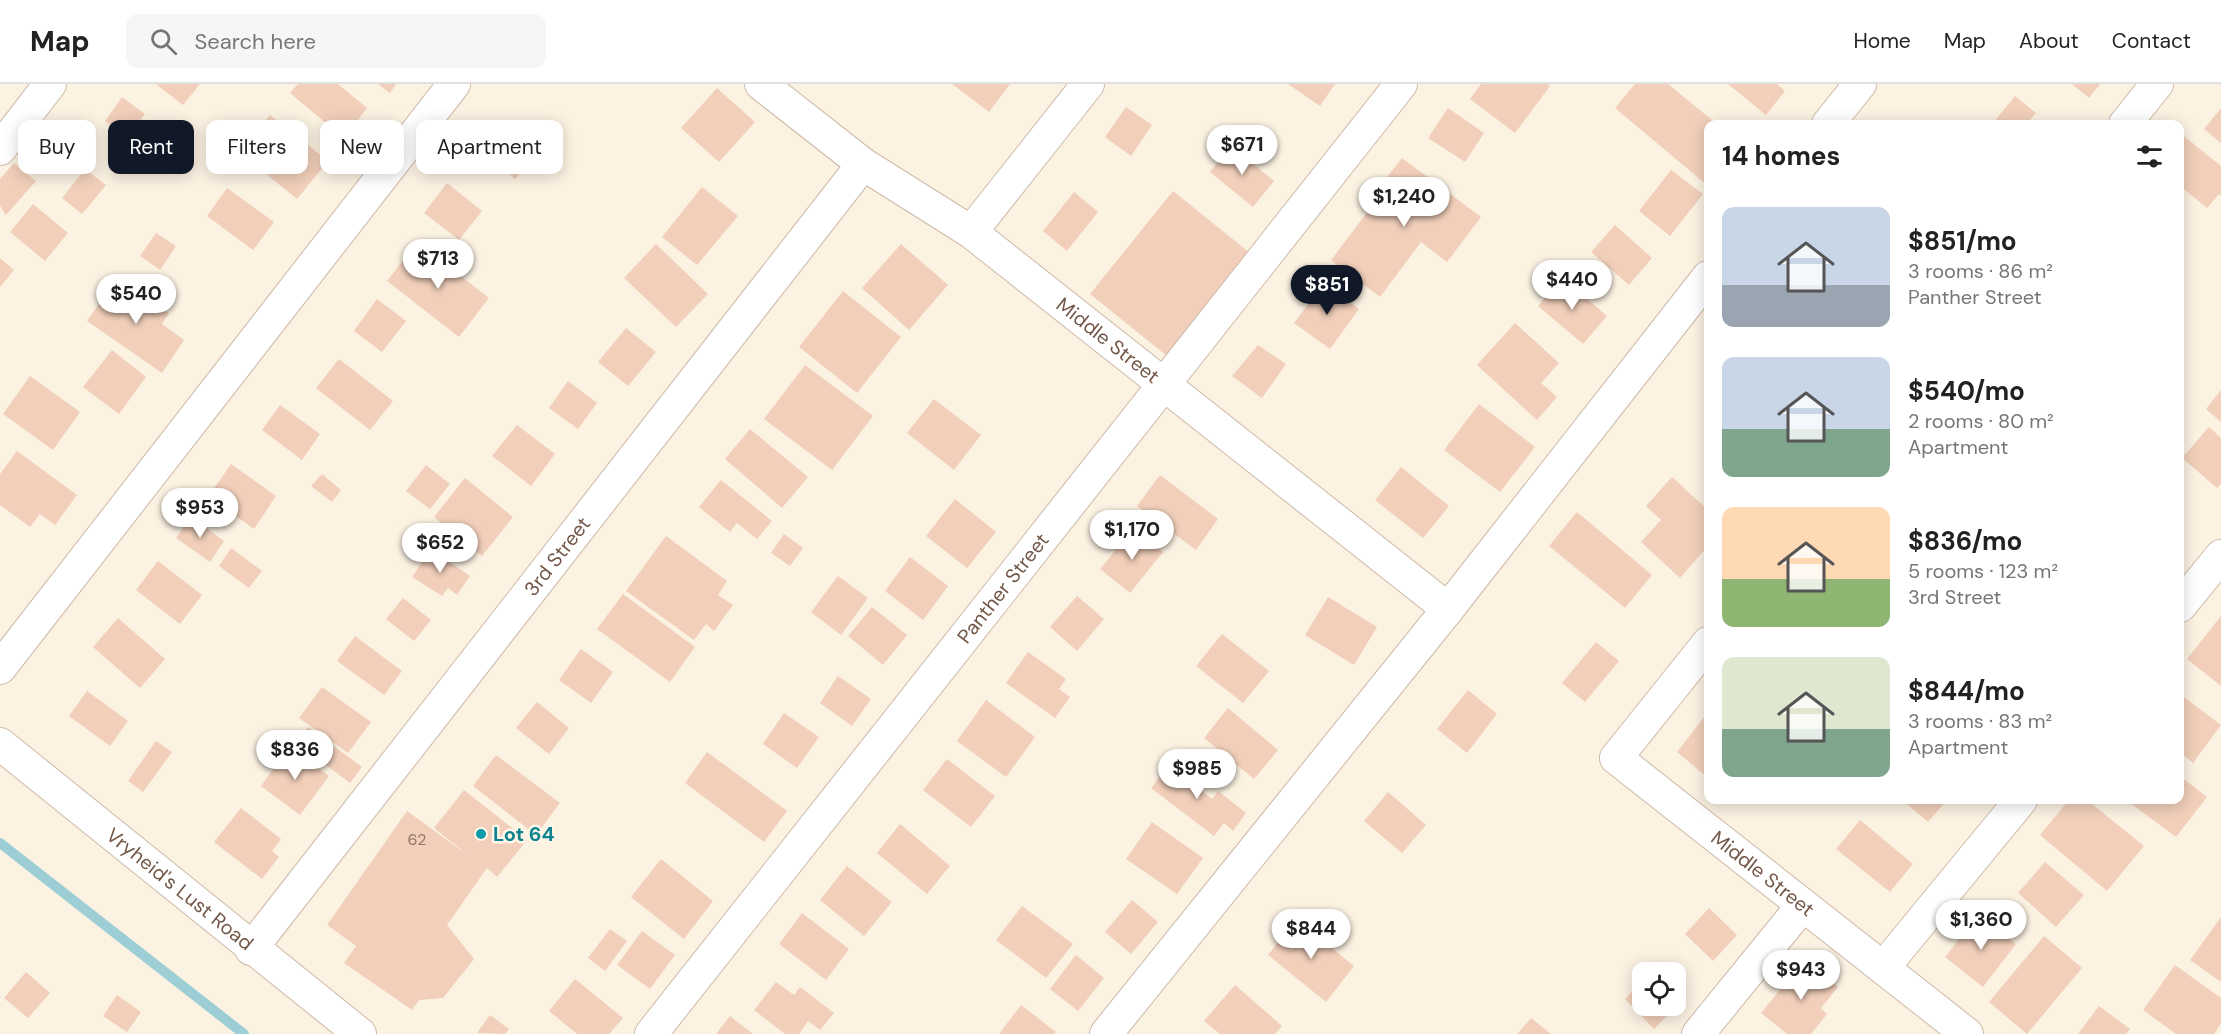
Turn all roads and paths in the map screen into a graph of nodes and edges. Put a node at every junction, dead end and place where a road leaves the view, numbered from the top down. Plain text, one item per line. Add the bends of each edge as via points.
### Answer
1 (50, 84) edge
2 (454, 84) edge
3 (761, 84) edge
4 (1088, 84) edge
5 (1401, 84) edge
6 (1860, 84) edge
7 (2157, 84) edge
8 (1831, 120) edge
9 (2128, 120) edge
10 (0, 149) edge
11 (863, 164) junction
12 (971, 232) junction
13 (1704, 282) edge
14 (1164, 382) junction
15 (2221, 556) edge
16 (2184, 601) edge
17 (1448, 609) junction
18 (1704, 648) edge
19 (0, 668) edge
20 (0, 744) edge
21 (2018, 804) edge
22 (1803, 905) junction
23 (251, 949) junction
24 (1883, 968) junction
25 (360, 1034) edge
26 (651, 1034) edge
27 (1106, 1034) edge
28 (1698, 1034) edge
29 (1967, 1034) edge

1 - 10 street
2 - 19 street
3 - 11 street, Middle Street
4 - 12 street
5 - 14 street, Panther Street
6 - 8 street
7 - 9 street
11 - 12 street, Middle Street
11 - 23 street, 3rd Street
12 - 14 street, Middle Street
13 - 17 street
14 - 17 street, Middle Street
14 - 26 street, Panther Street
15 - 16 street
17 - 27 street
18 - 22 street, Middle Street via 1616,758
20 - 23 street, Vryheid's Lust Road
21 - 24 street
22 - 24 street, Middle Street
22 - 28 street
23 - 25 street, Vryheid's Lust Road
24 - 29 street, Middle Street

